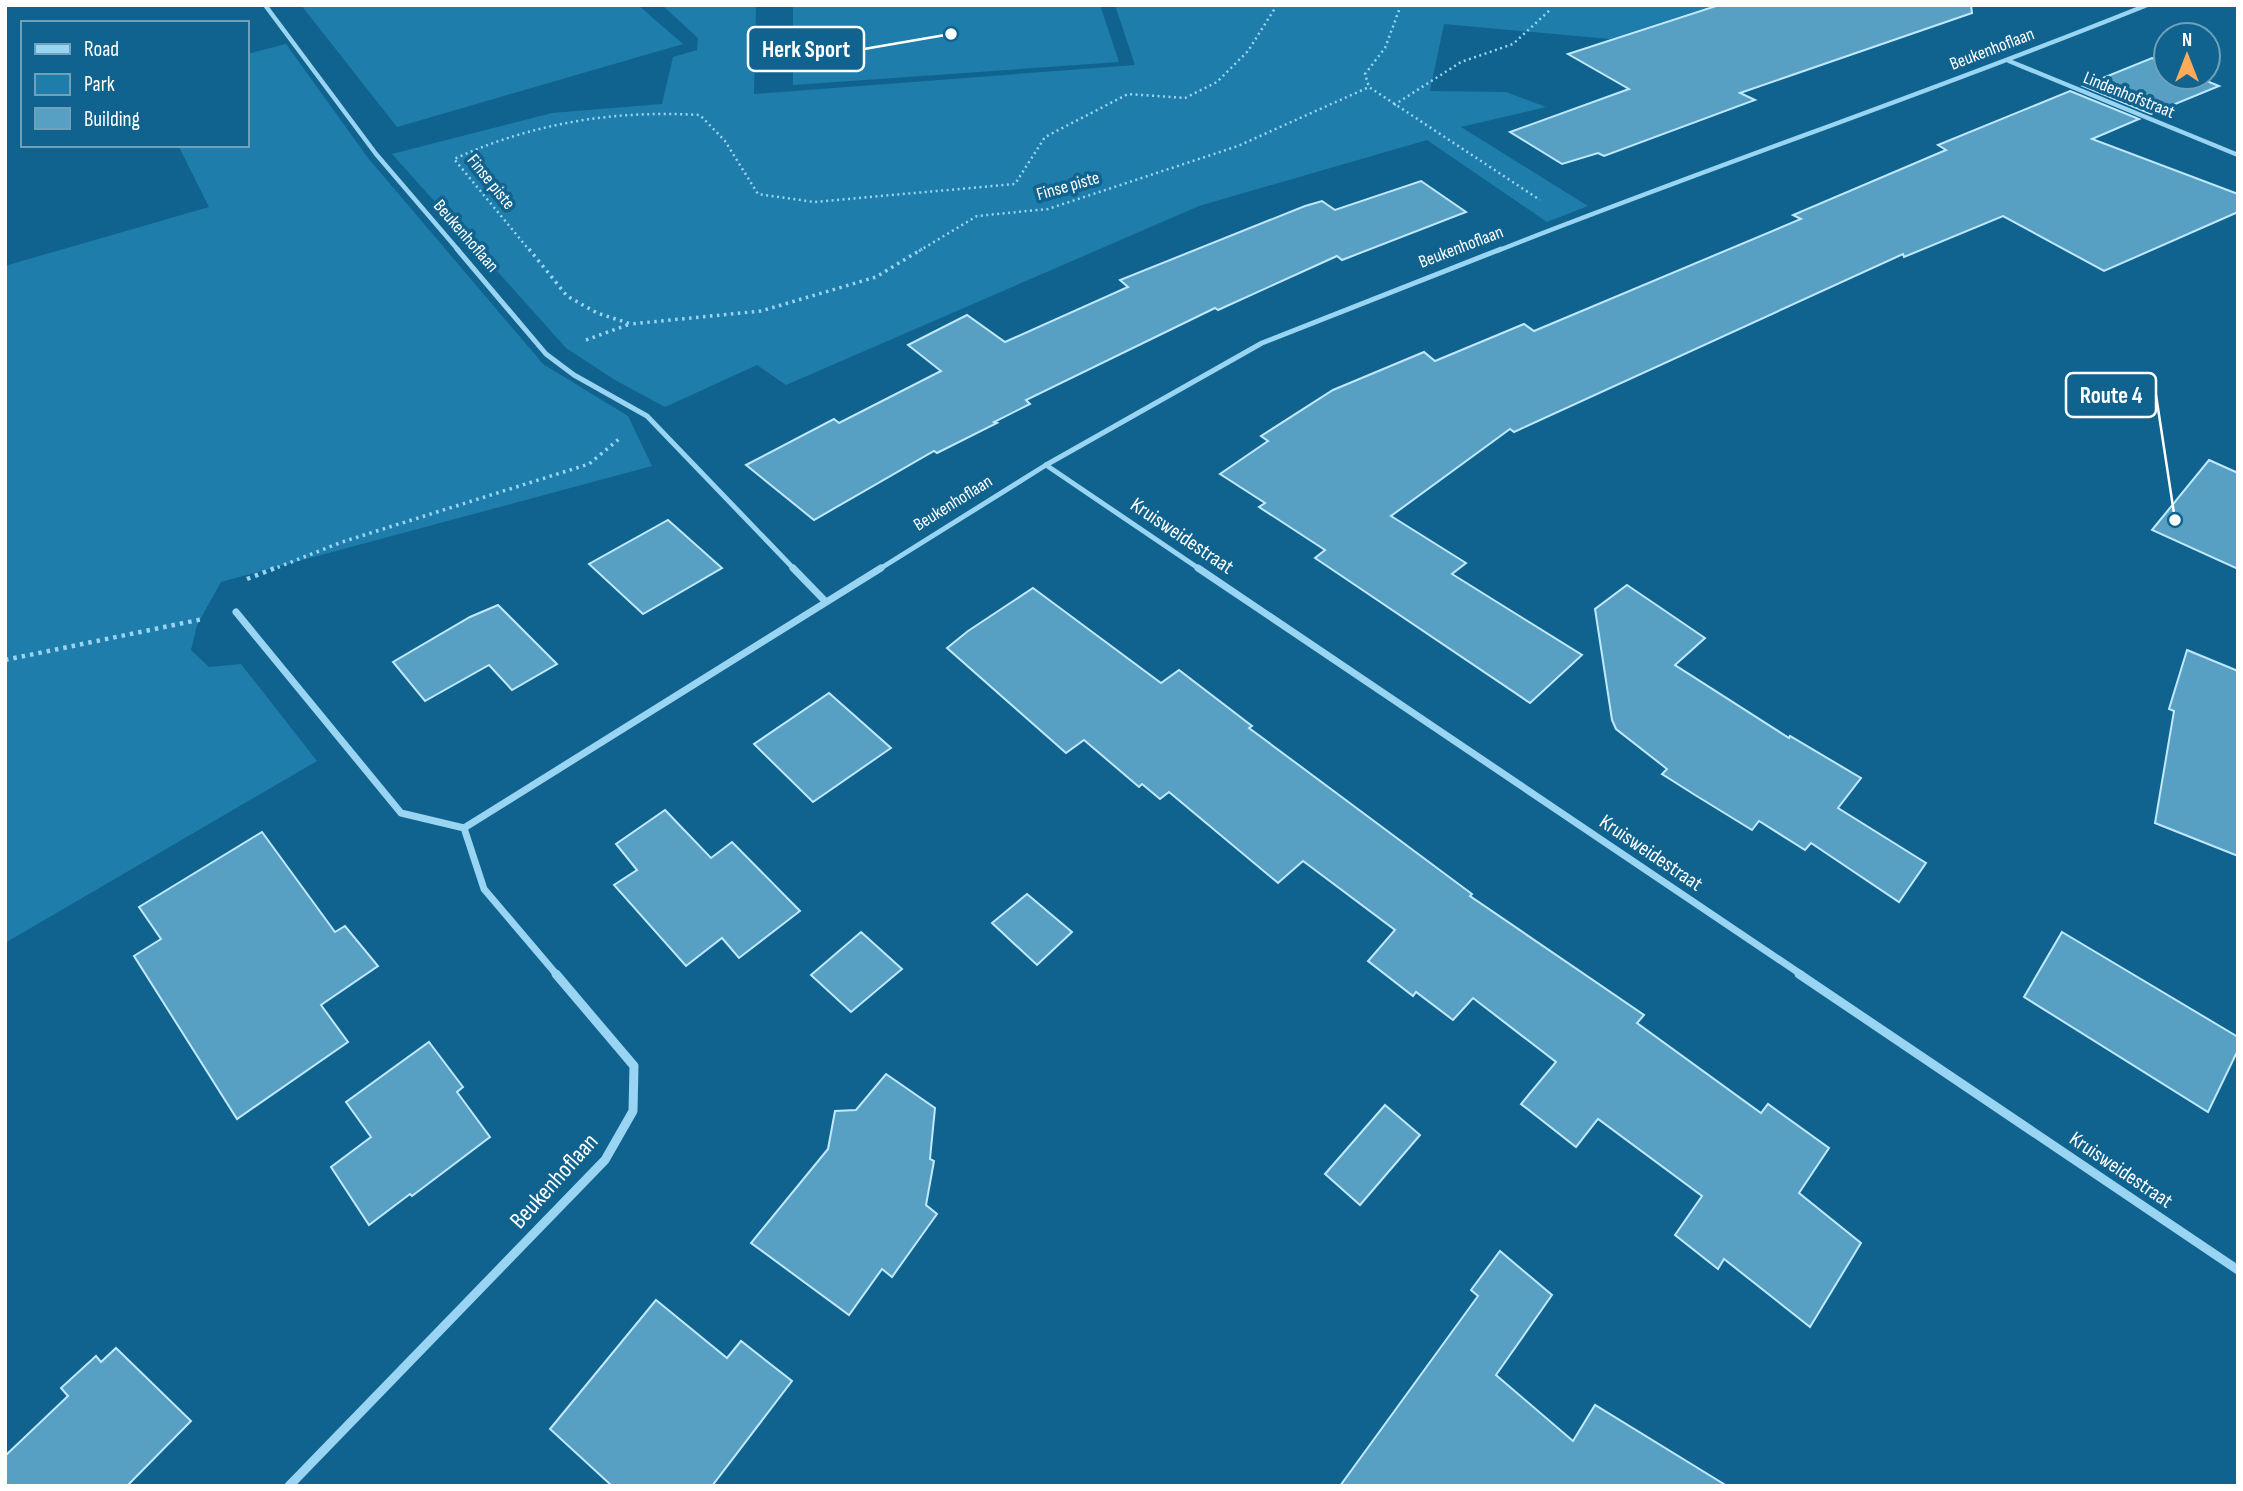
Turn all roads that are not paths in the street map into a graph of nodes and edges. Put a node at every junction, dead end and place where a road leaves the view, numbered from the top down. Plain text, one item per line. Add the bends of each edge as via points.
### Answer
1 (265, 5) edge
2 (2147, 5) edge
3 (2009, 61) junction
4 (2238, 155) edge
5 (1046, 465) junction
6 (825, 601) junction
7 (236, 612) road end
8 (464, 828) junction
9 (2238, 1270) edge
10 (289, 1486) edge

1 - 6 street, Beukenhoflaan via 376,154 546,354 647,416
2 - 3 street, Beukenhoflaan
3 - 4 street, Lindenhofstraat
3 - 5 street, Beukenhoflaan via 1782,142 1262,343
5 - 6 street, Beukenhoflaan
5 - 9 street, Kruisweidestraat
6 - 8 street, Beukenhoflaan
7 - 8 street via 401,813
8 - 10 street, Beukenhoflaan via 484,889 634,1066 633,1111 605,1160

